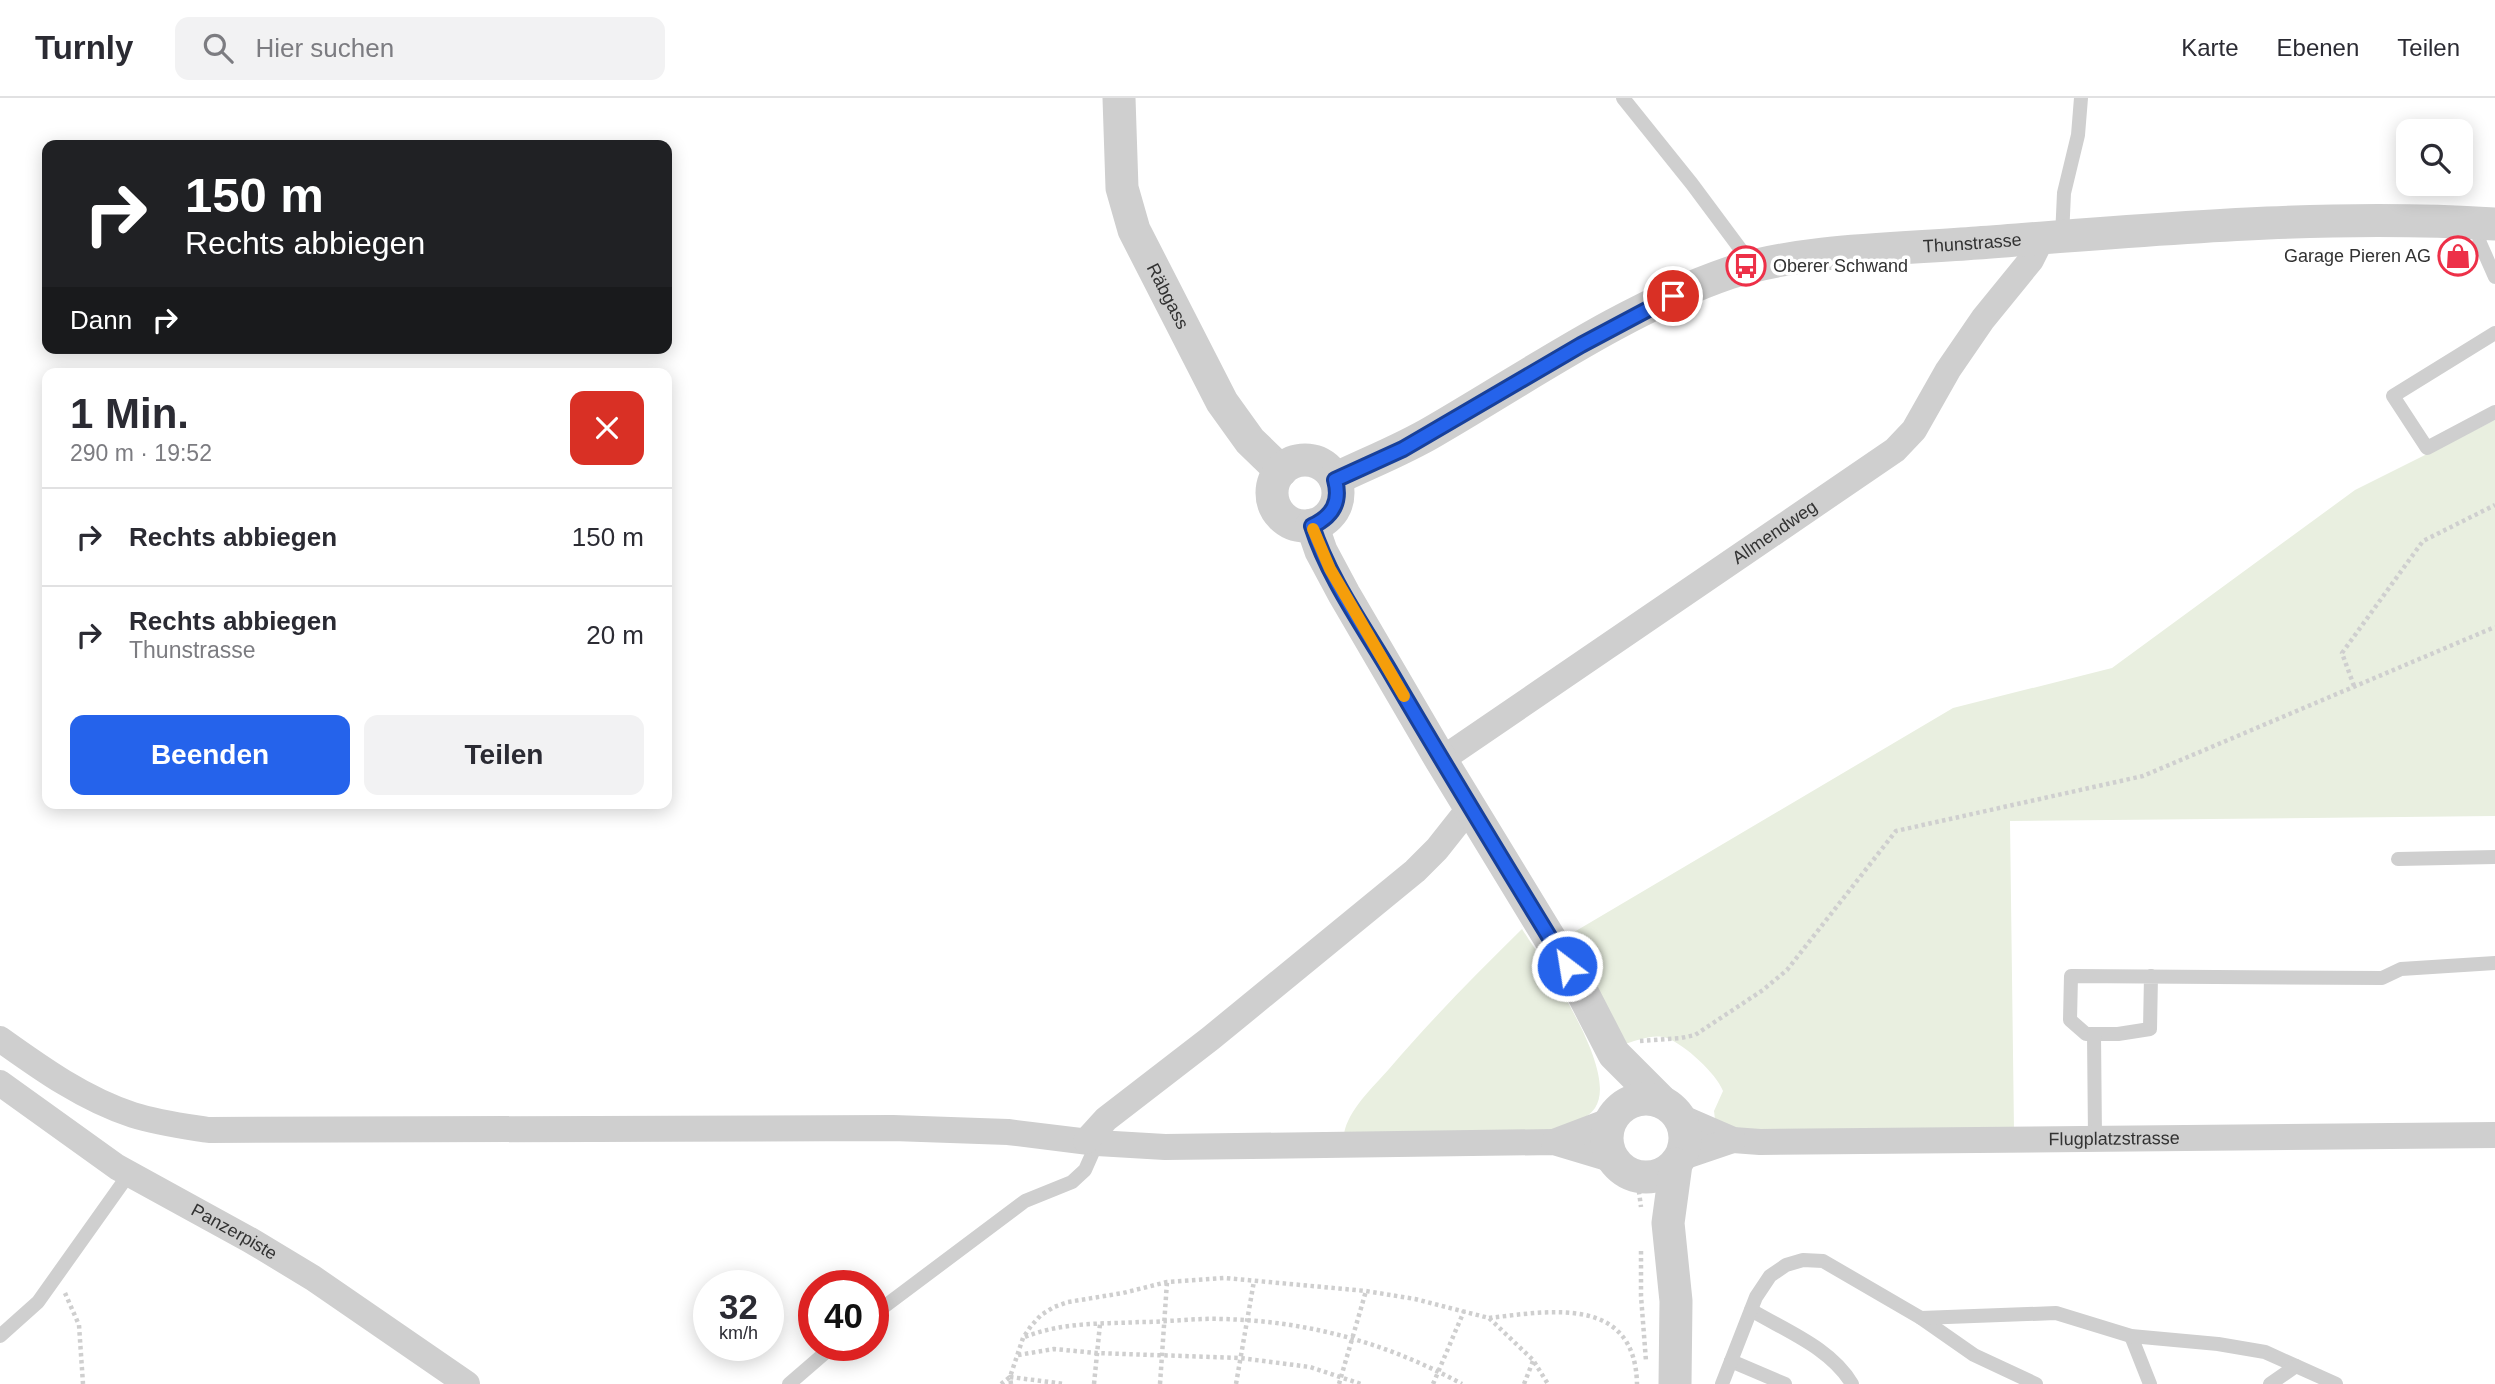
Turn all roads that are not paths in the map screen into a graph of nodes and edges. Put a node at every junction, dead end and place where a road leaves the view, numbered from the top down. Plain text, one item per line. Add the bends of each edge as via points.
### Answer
1 (1119, 98) edge
2 (1623, 98) edge
3 (2081, 98) edge
4 (2486, 223) edge
5 (2052, 237) junction
6 (1753, 266) junction
7 (2495, 277) edge
8 (2495, 333) edge
9 (2495, 412) edge
10 (1281, 471) junction
11 (1335, 480) junction
12 (1312, 526) junction
13 (1441, 760) junction
14 (1471, 806) junction
15 (2495, 856) edge
16 (2398, 859) dead end
17 (2495, 963) edge
18 (2151, 976) junction
19 (2094, 1034) junction
20 (0, 1039) edge
21 (1614, 1054) junction
22 (0, 1083) edge
23 (1670, 1110) junction
24 (1615, 1115) junction
25 (2495, 1135) edge
26 (2095, 1138) junction
27 (1733, 1140) junction
28 (1092, 1142) junction
29 (1554, 1142) junction
30 (1678, 1161) junction
31 (1625, 1169) junction
32 (129, 1174) junction
33 (1655, 1220) junction
34 (889, 1303) edge
35 (1751, 1310) junction
36 (1920, 1318) junction
37 (0, 1336) edge
38 (2131, 1336) junction
39 (816, 1361) edge
40 (1731, 1362) junction
41 (2296, 1366) junction
42 (467, 1384) edge
43 (789, 1384) edge
44 (1675, 1384) edge
45 (1722, 1384) edge
46 (1785, 1384) edge
47 (1852, 1384) edge
48 (2036, 1384) edge
49 (2150, 1384) edge
50 (2270, 1384) edge
51 (2336, 1384) edge

1 - 10 street, Räbgass via 1122,188 1134,230 1229,412
2 - 6 lane
3 - 5 lane via 2078,135
4 - 5 street, Thunstrasse via 2342,220
4 - 7 lane via 2480,243
5 - 6 street, Thunstrasse via 1816,256
5 - 13 street, Allmendweg via 1983,319 1905,442
6 - 11 street, Thunstrasse via 1706,281 1636,314 1403,449
8 - 9 lane via 2393,396 2427,448
10 - 11 street via 1290,464 1311,461
10 - 12 street via 1272,490 1277,510 1293,524
11 - 12 street via 1337,502 1332,512
12 - 13 street via 1330,569
13 - 14 street
14 - 21 street via 1580,988
14 - 28 street via 1415,871 1106,1119
15 - 16 lane
17 - 18 lane via 2401,969 2382,978
18 - 19 lane via 2150,1029
18 - 19 lane via 2071,976 2070,1020 2086,1034
19 - 26 lane
20 - 28 street via 42,1070 108,1106 164,1123 209,1130 940,1128
21 - 23 street
21 - 24 street
22 - 32 street, Panzerpiste
23 - 24 street via 1647,1099 1635,1100
23 - 27 street, Flugplatzstrasse
23 - 30 street via 1685,1137
24 - 29 street
24 - 31 street via 1607,1141
25 - 26 street, Flugplatzstrasse
26 - 27 street, Flugplatzstrasse
27 - 30 street, Flugplatzstrasse
28 - 29 street via 1165,1147
28 - 34 lane via 1085,1170 1072,1182 1025,1201
29 - 31 street
30 - 31 street via 1660,1175
30 - 33 street
31 - 33 street via 1654,1197
32 - 37 lane via 38,1302
32 - 42 street, Panzerpiste via 313,1278
33 - 44 street via 1676,1301
35 - 36 lane via 1770,1276 1803,1259 1823,1262
35 - 40 lane
35 - 47 lane via 1822,1351
36 - 38 lane via 2056,1313
36 - 48 lane via 1974,1355
38 - 41 lane via 2265,1352
38 - 49 lane
39 - 43 lane
40 - 45 lane
40 - 46 lane
41 - 50 lane
41 - 51 lane

